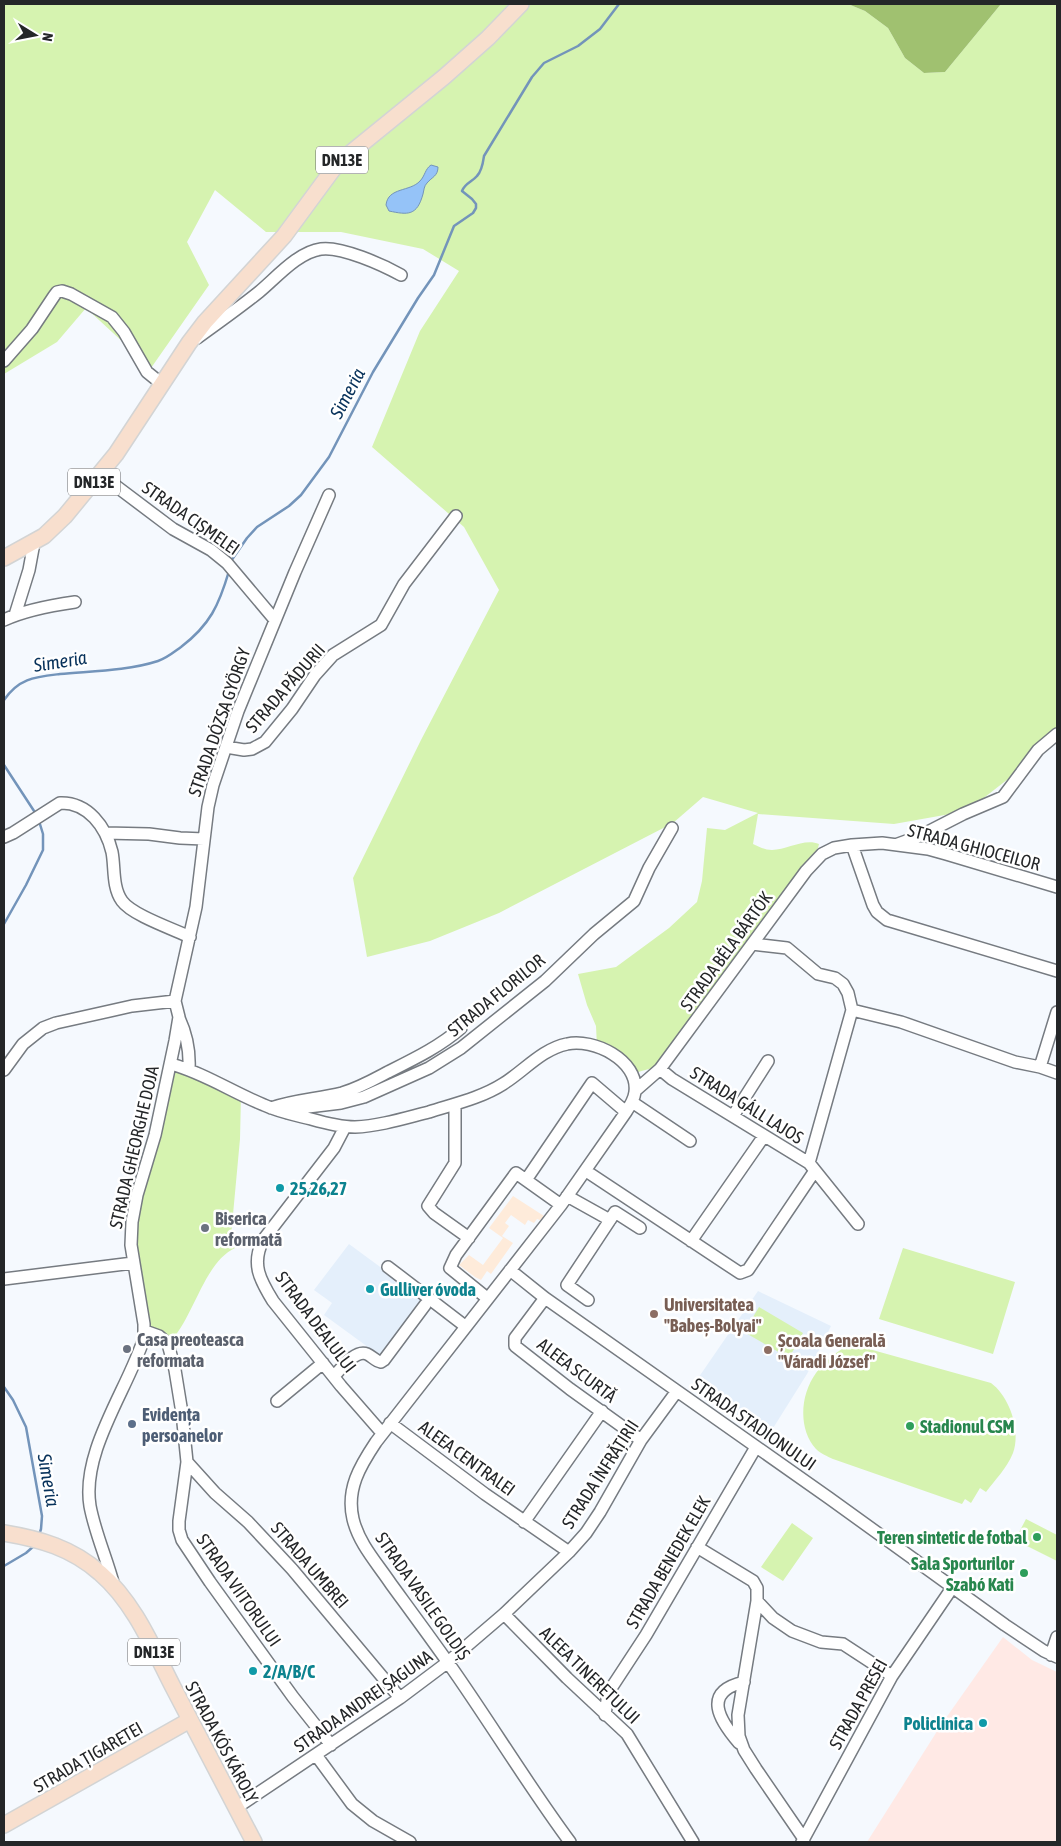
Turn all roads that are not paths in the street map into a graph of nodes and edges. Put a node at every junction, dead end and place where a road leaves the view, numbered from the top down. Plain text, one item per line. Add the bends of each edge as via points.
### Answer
1 (521, 4) edge
2 (401, 274) dead end
3 (189, 343) junction
4 (4, 361) edge
5 (162, 385) junction
6 (100, 474) junction
7 (329, 495) dead end
8 (456, 516) dead end
9 (34, 543) junction
10 (4, 558) edge
11 (76, 602) dead end
12 (15, 615) junction
13 (4, 620) edge
14 (275, 620) junction
15 (1057, 734) edge
16 (226, 747) junction
17 (672, 828) dead end
18 (106, 833) junction
19 (4, 837) edge
20 (204, 839) junction
21 (852, 844) junction
22 (898, 845) junction
23 (1057, 887) edge
24 (190, 937) junction
25 (752, 944) junction
26 (1057, 971) edge
27 (175, 1001) junction
28 (852, 1010) junction
29 (1057, 1012) edge
30 (179, 1017) junction
31 (461, 1028) dead end
32 (768, 1061) dead end
33 (171, 1064) junction
34 (1040, 1067) junction
35 (189, 1069) junction
36 (660, 1069) junction
37 (4, 1070) edge
38 (1057, 1073) edge
39 (636, 1090) junction
40 (455, 1104) junction
41 (629, 1107) junction
42 (271, 1108) junction
43 (287, 1113) junction
44 (733, 1116) junction
45 (345, 1126) junction
46 (764, 1136) junction
47 (690, 1141) dead end
48 (812, 1168) junction
49 (586, 1171) junction
50 (526, 1180) junction
51 (564, 1201) junction
52 (610, 1220) junction
53 (858, 1224) dead end
54 (640, 1228) dead end
55 (469, 1238) junction
56 (691, 1241) junction
57 (133, 1263) junction
58 (388, 1267) dead end
59 (510, 1270) junction
60 (4, 1279) edge
61 (487, 1298) junction
62 (545, 1298) junction
63 (588, 1300) dead end
64 (424, 1305) dead end
65 (465, 1326) junction
66 (145, 1331) junction
67 (324, 1363) junction
68 (334, 1376) junction
69 (678, 1391) junction
70 (277, 1401) dead end
71 (602, 1411) junction
72 (390, 1423) junction
73 (382, 1433) junction
74 (641, 1440) junction
75 (756, 1447) junction
76 (187, 1462) junction
77 (524, 1522) junction
78 (4, 1533) edge
79 (697, 1547) junction
80 (569, 1552) junction
81 (114, 1586) junction
82 (952, 1588) junction
83 (757, 1601) junction
84 (504, 1614) junction
85 (1057, 1637) edge
86 (1054, 1656) edge
87 (448, 1662) junction
88 (892, 1676) junction
89 (744, 1682) junction
90 (608, 1693) junction
91 (400, 1698) junction
92 (589, 1700) junction
93 (605, 1715) junction
94 (190, 1720) junction
95 (331, 1745) junction
96 (744, 1750) junction
97 (316, 1755) junction
98 (236, 1808) junction
99 (4, 1825) edge
100 (803, 1841) edge
101 (254, 1842) edge
102 (410, 1842) edge
103 (570, 1842) edge
104 (693, 1842) edge

1 - 3 main road, DN13E via 444,77 337,164 284,236
2 - 3 street via 363,257 331,249 317,250 287,266 258,292
3 - 5 main road, DN13E
4 - 5 street via 32,329 57,292 62,291 112,317 148,372
5 - 6 main road, DN13E
6 - 9 main road, DN13E via 57,525
6 - 14 street, STRADA CIȘMELEI via 173,529 211,550 230,566
7 - 14 street, STRADA DÓZSA GYÖRGY
8 - 16 street, STRADA PĂDURII via 404,584 380,625 333,655 265,742 252,749
9 - 10 main road, DN13E
9 - 12 street
11 - 12 street
12 - 13 street
14 - 16 street, STRADA DÓZSA GYÖRGY
15 - 22 street via 1038,750 1003,796
16 - 20 street, STRADA DÓZSA GYÖRGY via 214,785
17 - 43 street, STRADA FLORILOR via 634,901 545,981 461,1048 429,1068 364,1096 341,1104
18 - 19 street via 90,813 60,803
18 - 20 street
18 - 24 street via 112,851 116,886 122,900 134,911
20 - 24 street, STRADA DÓZSA GYÖRGY
21 - 22 street, STRADA GHIOCEILOR
21 - 25 street, STRADA BÉLA BÁRTÓK via 822,854 806,870
21 - 26 street via 873,905 887,920
22 - 23 street, STRADA GHIOCEILOR via 946,854
24 - 27 street, STRADA DÓZSA GYÖRGY
25 - 28 street via 787,948 818,974 835,978 848,993
25 - 36 street, STRADA BÉLA BÁRTÓK
27 - 30 street, STRADA GHEORGHE DOJA
27 - 37 street via 132,1006 43,1028 23,1044
28 - 34 street via 901,1022 1015,1062
28 - 48 street
29 - 34 street
30 - 33 street, STRADA GHEORGHE DOJA
30 - 35 street via 188,1044
31 - 42 street, STRADA FLORILOR via 427,1053 360,1087
32 - 44 street
33 - 35 street
33 - 57 street, STRADA GHEORGHE DOJA via 134,1210 130,1235
34 - 38 street
35 - 42 street
36 - 39 street, STRADA BÉLA BÁRTÓK
36 - 44 street, STRADA GÁLL LAJOS
39 - 40 street via 631,1074 622,1062 597,1046 572,1043 546,1053 498,1087
39 - 41 street
40 - 45 street via 392,1121
40 - 55 street via 455,1163 428,1206
41 - 47 street
41 - 49 street
41 - 50 street via 592,1083
42 - 43 street
43 - 45 street
44 - 46 street, STRADA GÁLL LAJOS
45 - 67 street, STRADA DEALULUI via 334,1148 263,1240 256,1257 260,1276 273,1301
46 - 48 street, STRADA GÁLL LAJOS
46 - 56 street
48 - 53 street, STRADA GÁLL LAJOS
48 - 56 street via 744,1273
49 - 51 street
49 - 56 street
50 - 51 street
50 - 55 street via 516,1173
51 - 52 street
51 - 59 street
52 - 54 street via 616,1212
52 - 63 street via 567,1285
55 - 61 street via 450,1268
57 - 60 street
57 - 66 street, STRADA GHEORGHE DOJA
58 - 65 street
59 - 61 street, STRADA VASILE GOLDIȘ
59 - 62 street, STRADA STADIONULUI
61 - 65 street, STRADA VASILE GOLDIȘ
62 - 69 street, STRADA STADIONULUI
62 - 71 street, ALEEA SCURTĂ via 514,1338 515,1346
64 - 68 street via 384,1360 381,1362 367,1354 356,1354
65 - 72 street, STRADA VASILE GOLDIȘ
66 - 76 street, STRADA VIITORULUI via 159,1336 168,1344 175,1370
66 - 81 street, STRADA GHEORGHE DOJA via 140,1351 94,1454 90,1477 93,1518
67 - 68 street, STRADA DEALULUI
67 - 70 street
68 - 73 street, STRADA DEALULUI
69 - 74 street, STRADA ÎNFRĂȚIRII
69 - 75 street, STRADA STADIONULUI
71 - 74 street, ALEEA SCURTĂ
71 - 77 street, ALEEA CENTRALEI
72 - 73 street, STRADA VASILE GOLDIȘ
72 - 77 street, ALEEA CENTRALEI
73 - 87 street, STRADA VASILE GOLDIȘ via 355,1478 351,1495 356,1530 373,1559
74 - 80 street, STRADA ÎNFRĂȚIRII via 600,1512
75 - 79 street, STRADA BENEDEK ELEK
75 - 82 street, STRADA STADIONULUI
76 - 91 street, STRADA UMBREI via 292,1569
76 - 95 street, STRADA VIITORULUI via 179,1521 182,1540 293,1697
77 - 80 street, ALEEA CENTRALEI
78 - 81 main road, STRADA KÓS KÁROLY / DN13E via 43,1541 76,1555
79 - 83 street via 753,1581 757,1588
79 - 90 street, STRADA BENEDEK ELEK
80 - 84 street, STRADA ÎNFRĂȚIRII
81 - 94 main road, STRADA KÓS KÁROLY / DN13E via 144,1633
82 - 86 street, STRADA STADIONULUI
82 - 88 street, STRADA PRESEI
83 - 88 street via 792,1631 821,1642 844,1644
83 - 89 street
84 - 87 street, STRADA ANDREI ȘAGUNA
84 - 92 street, ALEEA TINERETULUI
85 - 86 street
87 - 91 street, STRADA ANDREI ȘAGUNA
87 - 103 street, STRADA VASILE GOLDIȘ
88 - 100 street, STRADA PRESEI
89 - 96 street via 738,1724
89 - 96 street via 726,1688 718,1705 724,1725
90 - 92 street
90 - 93 street, STRADA BENEDEK ELEK
91 - 95 street, STRADA ANDREI ȘAGUNA
92 - 93 street, ALEEA TINERETULUI
93 - 104 street, ALEEA TINERETULUI via 627,1734
94 - 98 main road, STRADA KÓS KÁROLY / DN13E
94 - 99 main road, STRADA ȚIGARETEI
95 - 97 street, STRADA ANDREI ȘAGUNA
96 - 100 street
97 - 98 street, STRADA ANDREI ȘAGUNA
97 - 102 street via 356,1807 373,1821
98 - 101 main road, STRADA KÓS KÁROLY / DN13E

